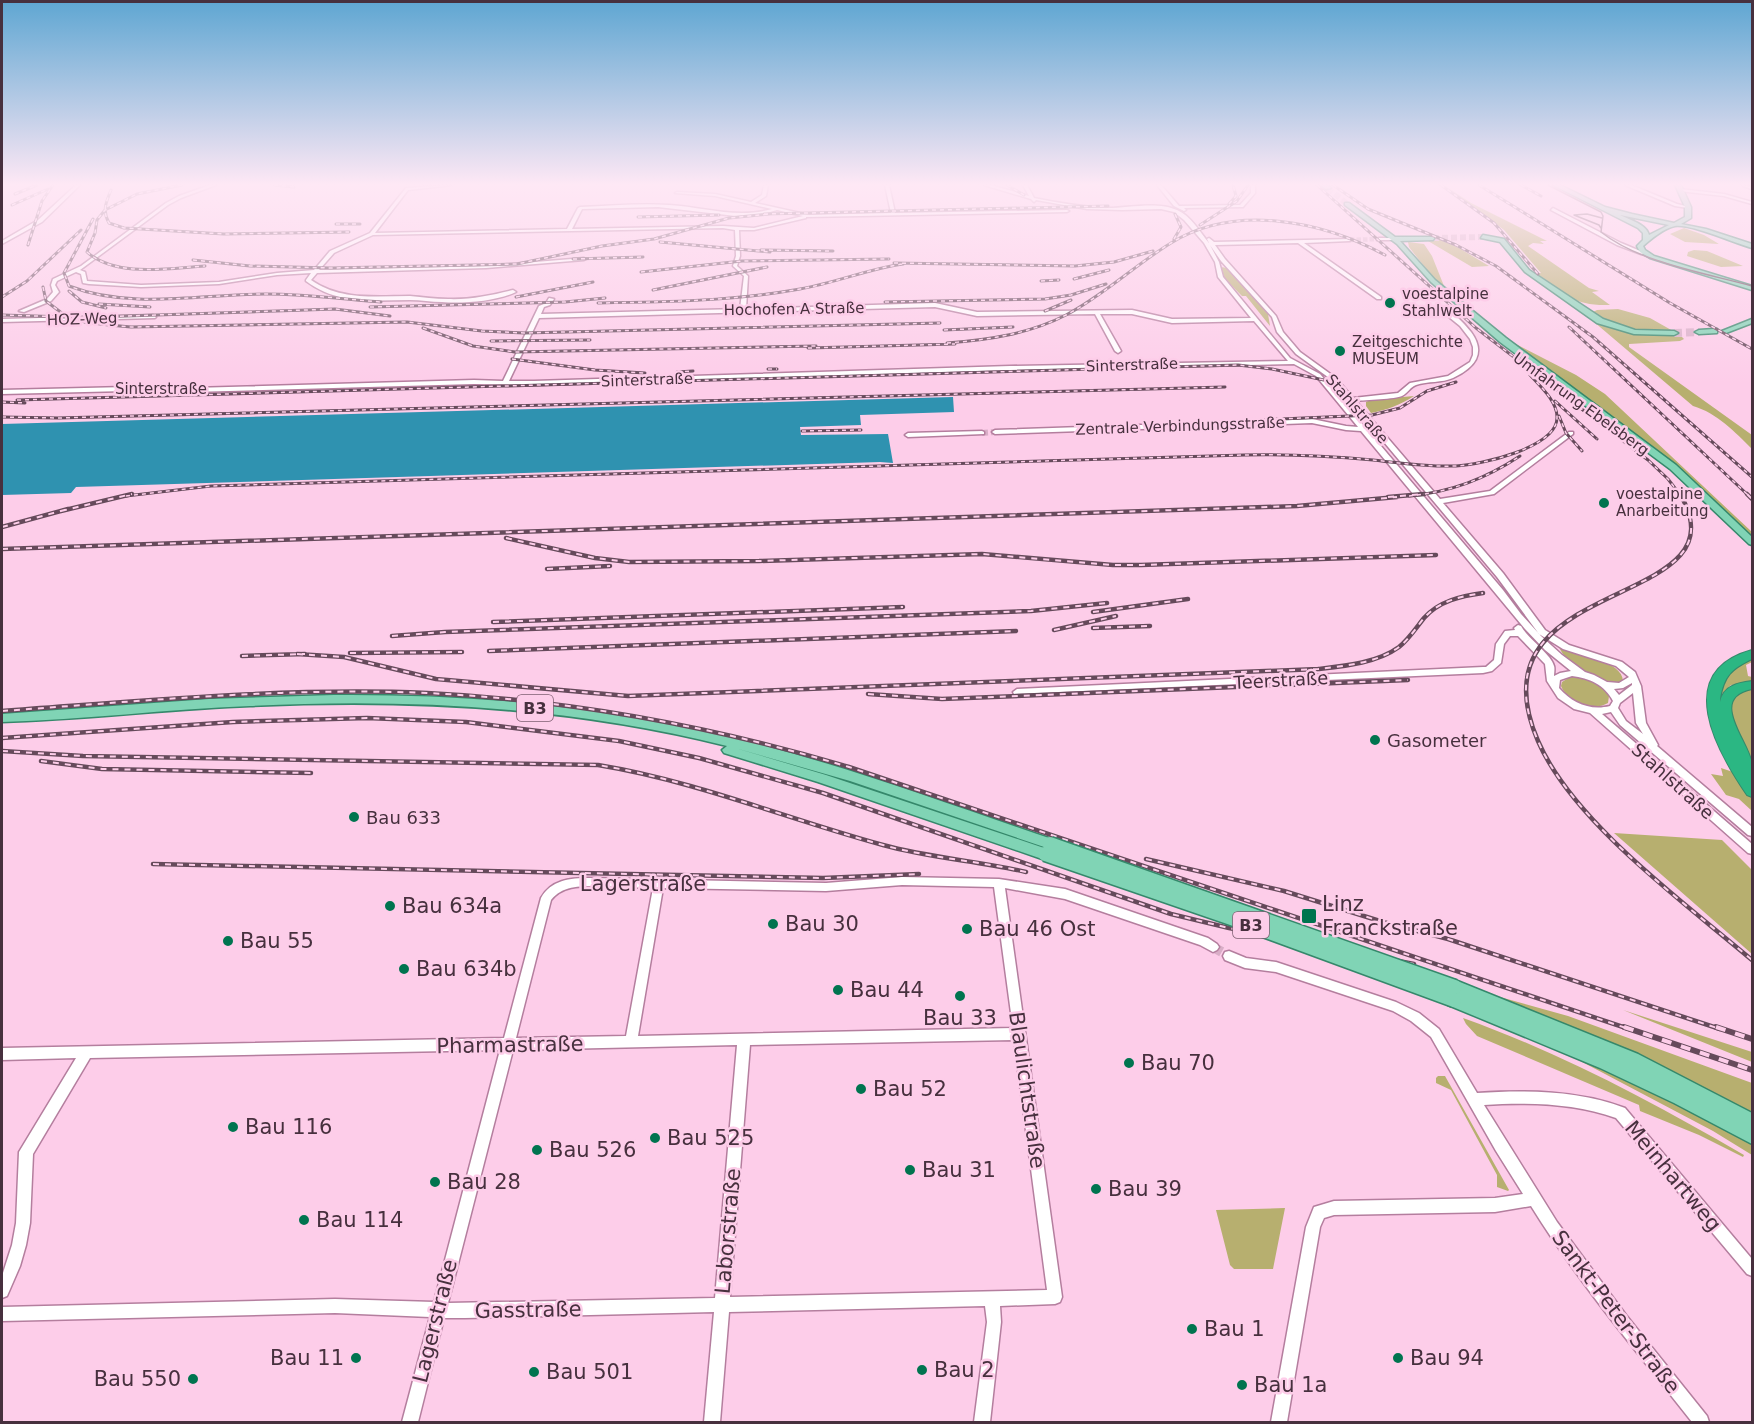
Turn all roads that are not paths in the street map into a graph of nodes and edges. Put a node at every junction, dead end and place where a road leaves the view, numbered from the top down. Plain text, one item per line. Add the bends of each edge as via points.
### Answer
1 (104, 251) edge
2 (333, 251) edge
3 (738, 251) edge
4 (1212, 251) edge
5 (1218, 251) edge
6 (1313, 251) edge
7 (1406, 251) edge
8 (1511, 251) edge
9 (1639, 251) edge
10 (1643, 253) joint
11 (1411, 256) junction
12 (584, 259) dead end
13 (77, 271) junction
14 (313, 273) junction
15 (1752, 288) edge
16 (513, 292) dead end
17 (550, 298) dead end
18 (1379, 298) dead end
19 (1441, 308) dead end
20 (743, 310) junction
21 (1097, 313) junction
22 (153, 316) dead end
23 (537, 316) junction
24 (13, 318) junction
25 (2, 320) edge
26 (1256, 320) junction
27 (1752, 321) edge
28 (2, 328) edge
29 (1714, 331) dead end
30 (1726, 331) dead end
31 (1699, 332) tunnel mouth
32 (1674, 333) tunnel mouth
33 (1118, 351) dead end
34 (1292, 363) junction
35 (505, 383) junction
36 (1340, 386) junction
37 (2, 392) edge
38 (1366, 397) junction
39 (1351, 399) junction
40 (1364, 414) junction
41 (1363, 429) junction
42 (995, 432) tunnel mouth
43 (982, 433) tunnel mouth
44 (1570, 433) dead end
45 (908, 435) dead end
46 (1437, 502) junction
47 (1752, 543) edge
48 (1752, 552) edge
49 (1515, 614) junction
50 (1521, 633) junction
51 (1752, 654) edge
52 (1583, 675) junction
53 (1635, 682) junction
54 (1605, 685) junction
55 (1752, 685) edge
56 (1555, 688) junction
57 (1017, 692) dead end
58 (1615, 705) junction
59 (1593, 711) junction
60 (2, 718) edge
61 (2, 725) edge
62 (1621, 734) junction
63 (1646, 743) junction
64 (1659, 754) junction
65 (1752, 774) edge
66 (1752, 791) edge
67 (1751, 830) edge
68 (1733, 834) junction
69 (1048, 849) junction
70 (1751, 850) edge
71 (659, 883) junction
72 (999, 883) junction
73 (1213, 947) tunnel mouth
74 (1229, 956) tunnel mouth
75 (1455, 994) junction
76 (1019, 1035) junction
77 (744, 1040) junction
78 (631, 1042) junction
79 (508, 1044) junction
80 (86, 1053) junction
81 (2, 1054) edge
82 (1474, 1100) junction
83 (1752, 1122) edge
84 (1752, 1136) edge
85 (1533, 1199) junction
86 (1752, 1269) edge
87 (2, 1291) edge
88 (1055, 1297) joint
89 (992, 1298) junction
90 (722, 1305) junction
91 (437, 1310) junction
92 (2, 1314) edge
93 (410, 1422) edge
94 (712, 1422) edge
95 (982, 1422) edge
96 (1279, 1422) edge
97 (1701, 1422) edge

1 - 13 street
2 - 14 street
3 - 20 street via 735,266 746,276
4 - 26 street via 1219,276
5 - 36 street, Stahlstraße via 1274,317 1298,353
6 - 18 street
7 - 11 main road, Umfahrung Ebelsberg
8 - 32 main road via 1527,271 1600,321 1634,332
9 - 10 street
10 - 15 main road
11 - 47 main road, Umfahrung Ebelsberg via 1442,289 1503,340 1673,467
11 - 48 main road, Umfahrung Ebelsberg via 1436,289 1514,355 1646,452
12 - 14 street via 511,266
13 - 14 street via 83,273 89,284 141,286
13 - 24 street via 55,280 56,294 52,298
14 - 16 street via 310,282 346,297 362,299 447,301
17 - 23 street
19 - 38 street via 1473,341 1475,358 1467,368 1439,380 1412,384 1403,394
20 - 21 street, Hochofen A Straße via 935,306 977,314
20 - 23 street, Hochofen A Straße
21 - 26 street, Hochofen A Straße via 1137,312 1172,321
21 - 33 street
22 - 24 street, HOZ-Weg
23 - 35 street
24 - 25 street, HOZ-Weg
24 - 28 street
26 - 34 street
27 - 30 main road
29 - 31 main road
34 - 35 street, Sinterstraße
34 - 41 street via 1318,375
35 - 37 street, Sinterstraße
36 - 38 street
36 - 39 street, Stahlstraße
38 - 39 street
38 - 40 street via 1361,403
39 - 40 street, Stahlstraße
40 - 46 street, Stahlstraße
41 - 42 street, Zentrale Verbindungsstraße via 1312,421
41 - 49 street
43 - 45 street
44 - 46 street via 1492,493
46 - 53 street, Stahlstraße via 1505,581 1542,632 1566,647 1619,664
49 - 50 street
49 - 52 street
50 - 56 street via 1548,661
50 - 57 street, Teerstraße via 1506,634 1498,661 1482,670
51 - 66 highway via 1723,672 1717,682 1714,709 1728,754
52 - 54 street
52 - 56 street via 1559,676
53 - 54 street
53 - 58 street
53 - 64 street, Stahlstraße via 1641,723
54 - 58 street, Stahlstraße via 1614,694
55 - 65 highway via 1735,687 1725,702 1732,733
56 - 59 street, Stahlstraße via 1571,704
58 - 59 street via 1606,711
58 - 63 street, Stahlstraße via 1623,723
59 - 62 street, Stahlstraße
60 - 69 main road, B3 via 332,699 457,702 563,711 656,725 738,744 829,770
61 - 69 main road, B3 via 327,706 429,707 533,715 641,731 734,751
62 - 63 street
62 - 68 street, Stahlstraße
63 - 64 street, Stahlstraße
64 - 67 street, Stahlstraße
67 - 68 street
68 - 70 street, Stahlstraße
69 - 75 main road, B3, bridge via 1231,918
71 - 72 street, Lagerstraße
71 - 78 street
71 - 79 street, Lagerstraße via 579,882 549,893
72 - 73 street, Lagerstraße via 1065,894
72 - 76 street, Blaulichtstraße
74 - 82 street, Sankt-Peter-Straße via 1282,969 1415,1017 1435,1033
75 - 83 main road, B3 via 1632,1060
75 - 84 main road, B3 via 1633,1073
76 - 77 street, Pharmastraße
76 - 88 street, Blaulichtstraße
77 - 78 street, Pharmastraße
77 - 90 street, Laborstraße
78 - 79 street, Pharmastraße
79 - 80 street, Pharmastraße
79 - 91 street, Lagerstraße
80 - 81 street, Pharmastraße
80 - 87 street via 26,1152 23,1223 13,1266
82 - 85 street, Sankt-Peter-Straße
82 - 86 street, Meinhartweg via 1590,1104 1620,1113
85 - 96 street via 1495,1205 1341,1208 1319,1212 1313,1227
85 - 97 street, Sankt-Peter-Straße via 1614,1312
88 - 89 street, Gasstraße
89 - 90 street, Gasstraße
89 - 95 street via 994,1322
90 - 91 street, Gasstraße
90 - 94 street, Laborstraße
91 - 92 street, Gasstraße via 335,1306
91 - 93 street, Lagerstraße

